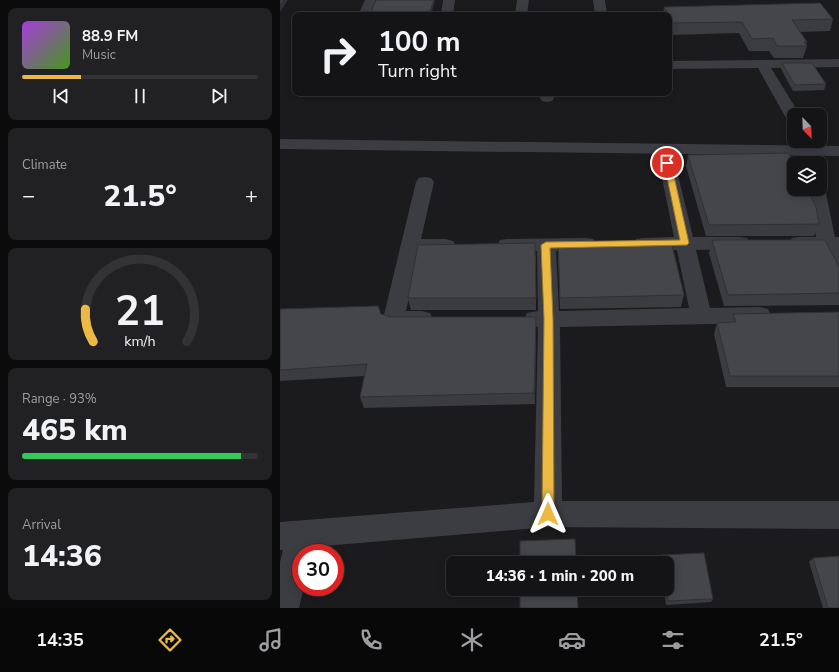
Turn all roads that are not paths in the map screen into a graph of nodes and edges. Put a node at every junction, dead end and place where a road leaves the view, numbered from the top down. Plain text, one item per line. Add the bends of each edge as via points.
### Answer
1 (371, 0) edge
2 (449, 0) edge
3 (523, 0) edge
4 (599, 0) edge
5 (365, 12) edge
6 (447, 12) edge
7 (521, 12) edge
8 (601, 12) edge
9 (839, 63) edge
10 (762, 64) junction
11 (672, 65) edge
12 (788, 108) edge
13 (280, 144) edge
14 (808, 151) edge
15 (839, 151) edge
16 (667, 163) dead end
17 (425, 182) dead end
18 (818, 196) edge
19 (684, 243) junction
20 (756, 243) edge
21 (780, 243) edge
22 (833, 243) edge
23 (546, 245) junction
24 (411, 246) junction
25 (466, 246) edge
26 (490, 246) edge
27 (839, 267) edge
28 (397, 308) junction
29 (373, 309) edge
30 (778, 315) edge
31 (700, 316) junction
32 (441, 319) edge
33 (518, 319) edge
34 (549, 319) junction
35 (548, 514) junction
36 (839, 514) edge
37 (291, 535) edge
38 (284, 608) edge

1 - 5 street
2 - 6 street
3 - 7 street
4 - 8 street
9 - 10 street
10 - 11 street
10 - 12 street
13 - 14 street
14 - 15 street
16 - 19 street
17 - 24 street
18 - 22 street
19 - 20 street
19 - 23 street
19 - 31 street
21 - 22 street
22 - 27 street
23 - 26 street
23 - 34 street
24 - 25 street
24 - 28 street
28 - 29 street
28 - 32 street via 394,319
30 - 31 street
31 - 34 street
33 - 34 street
34 - 35 street
35 - 36 street
35 - 37 street
37 - 38 street

